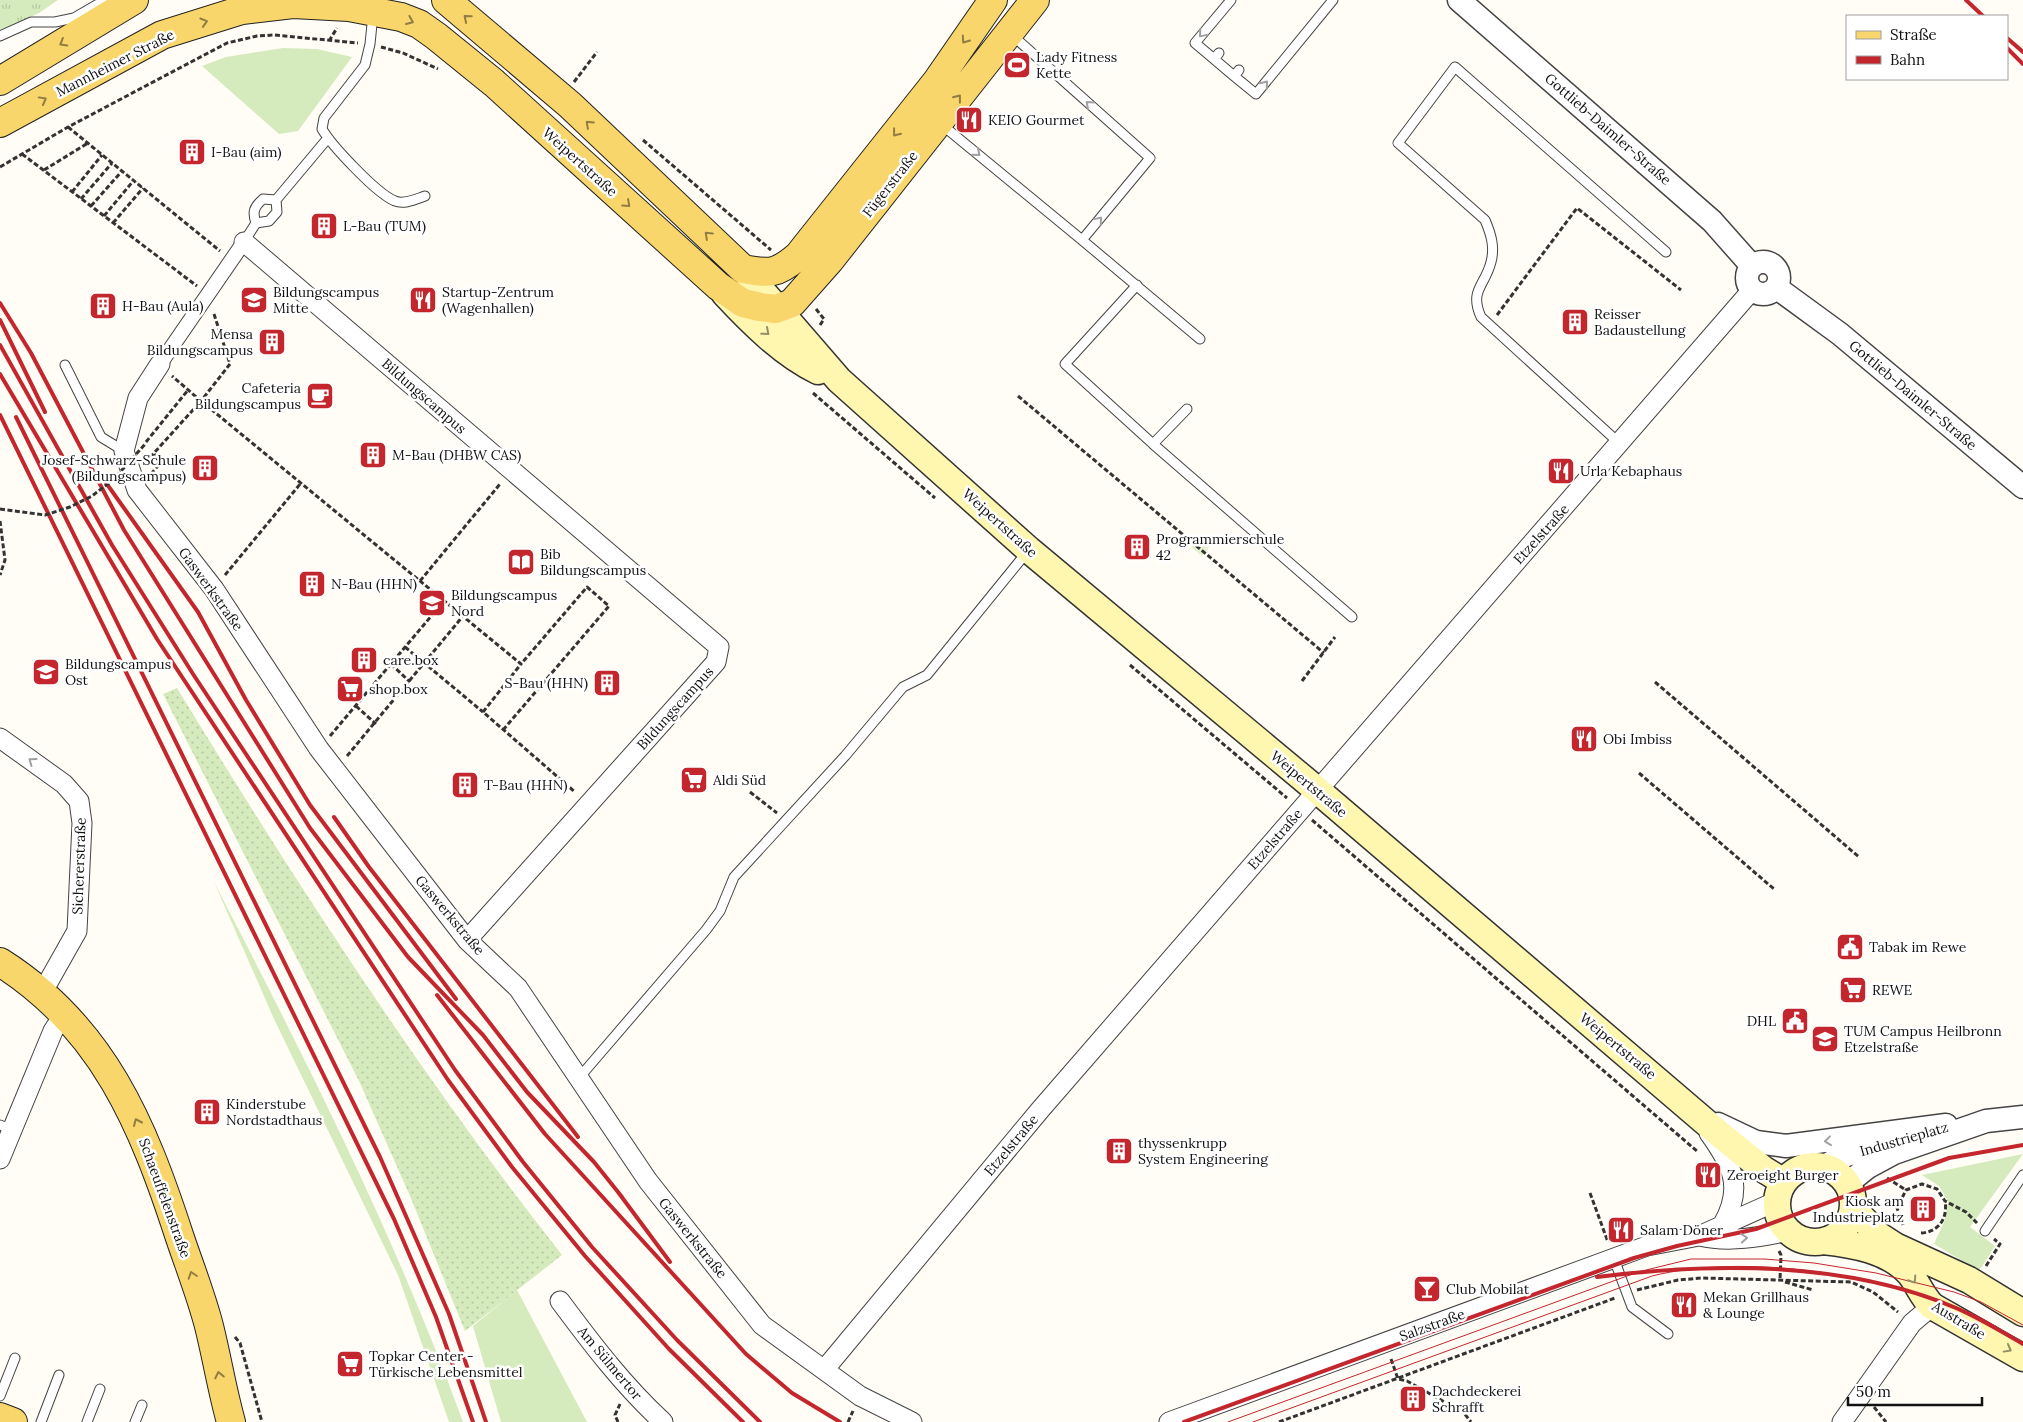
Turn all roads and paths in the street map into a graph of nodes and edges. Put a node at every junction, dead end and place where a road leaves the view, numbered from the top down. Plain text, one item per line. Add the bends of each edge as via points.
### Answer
1 (105, 0) edge
2 (134, 0) edge
3 (446, 0) edge
4 (993, 0) edge
5 (1035, 0) edge
6 (1231, 0) edge
7 (1334, 0) edge
8 (1459, 0) edge
9 (292, 1) edge
10 (373, 11) junction
11 (1009, 33) junction
12 (0, 36) edge
13 (370, 44) junction
14 (597, 52) dead end
15 (446, 73) dead end
16 (0, 81) edge
17 (574, 82) dead end
18 (939, 122) junction
19 (0, 124) edge
20 (68, 127) junction
21 (328, 138) junction
22 (88, 143) junction
23 (22, 154) junction
24 (102, 155) junction
25 (112, 163) junction
26 (0, 167) edge
27 (44, 170) junction
28 (122, 170) junction
29 (134, 180) junction
30 (143, 188) junction
31 (72, 192) junction
32 (425, 196) dead end
33 (81, 199) junction
34 (276, 200) junction
35 (91, 206) junction
36 (104, 216) junction
37 (113, 223) junction
38 (256, 223) junction
39 (1082, 240) junction
40 (244, 242) junction
41 (1666, 252) dead end
42 (232, 261) junction
43 (1751, 266) junction
44 (743, 269) junction
45 (718, 286) junction
46 (1136, 286) junction
47 (1777, 288) junction
48 (1681, 290) dead end
49 (1752, 290) junction
50 (208, 295) junction
51 (776, 309) junction
52 (1489, 325) junction
53 (1200, 339) dead end
54 (160, 364) junction
55 (65, 365) dead end
56 (839, 380) junction
57 (188, 390) junction
58 (1018, 396) dead end
59 (201, 401) junction
60 (1187, 408) dead end
61 (1618, 442) junction
62 (1152, 444) junction
63 (124, 451) junction
64 (143, 466) dead end
65 (511, 470) junction
66 (300, 483) junction
67 (2023, 487) edge
68 (0, 509) edge
69 (0, 521) edge
70 (1029, 550) junction
71 (0, 575) edge
72 (420, 581) junction
73 (214, 589) junction
74 (444, 600) junction
75 (463, 616) junction
76 (1352, 617) dead end
77 (1335, 638) dead end
78 (405, 647) junction
79 (1324, 653) junction
80 (391, 664) junction
81 (425, 664) junction
82 (521, 664) junction
83 (1302, 681) dead end
84 (410, 682) junction
85 (1655, 682) dead end
86 (356, 706) junction
87 (482, 712) junction
88 (376, 724) junction
89 (503, 730) junction
90 (0, 738) edge
91 (319, 748) junction
92 (335, 770) junction
93 (1639, 772) dead end
94 (1317, 790) junction
95 (750, 792) dead end
96 (589, 804) junction
97 (787, 822) junction
98 (1859, 857) dead end
99 (1774, 889) dead end
100 (467, 940) junction
101 (0, 962) edge
102 (42, 993) junction
103 (64, 1014) junction
104 (578, 1079) junction
105 (1691, 1110) junction
106 (2023, 1117) edge
107 (1986, 1121) junction
108 (1946, 1125) junction
109 (6, 1127) edge
110 (0, 1158) edge
111 (1825, 1166) junction
112 (2023, 1175) edge
113 (1781, 1191) junction
114 (1590, 1193) dead end
115 (1851, 1195) junction
116 (1945, 1201) junction
117 (1723, 1224) junction
118 (1909, 1229) dead end
119 (1789, 1231) junction
120 (1985, 1231) junction
121 (1916, 1233) dead end
122 (1699, 1236) junction
123 (1823, 1241) junction
124 (1614, 1258) junction
125 (1780, 1280) junction
126 (1978, 1287) junction
127 (1813, 1290) dead end
128 (1627, 1294) junction
129 (560, 1301) dead end
130 (1932, 1306) junction
131 (2023, 1313) edge
132 (1912, 1323) junction
133 (1668, 1334) dead end
134 (234, 1336) dead end
135 (15, 1358) dead end
136 (2023, 1358) edge
137 (824, 1370) junction
138 (59, 1375) dead end
139 (1398, 1379) junction
140 (100, 1389) dead end
141 (0, 1396) edge
142 (142, 1404) dead end
143 (0, 1417) edge
144 (12, 1422) edge
145 (41, 1422) edge
146 (87, 1422) edge
147 (134, 1422) edge
148 (232, 1422) edge
149 (262, 1422) edge
150 (663, 1422) edge
151 (912, 1422) edge
152 (1169, 1422) edge
153 (1279, 1422) edge
154 (1472, 1422) edge
155 (1842, 1422) edge

1 - 12 lane via 74,18 31,22
2 -> 16 main road
44 -> 3 main road, Weipertstraße via 570,105
4 -> 44 main road, Fügerstraße via 937,81 798,256 784,268 766,274
5 - 11 main road, Fügerstraße
6 -> 7 lane via 1195,43 1237,73 1256,94
8 - 43 street, Gottlieb-Daimler-Straße via 1712,221
9 - 10 main road, Weipertstraße
19 -> 9 main road, Mannheimer Straße via 162,35 242,10
10 - 13 lane
10 -> 45 main road, Weipertstraße via 419,24 436,36 494,83
18 -> 11 main road, Fügerstraße
39 -> 11 lane via 1150,158
13 - 15 path via 403,53
13 - 20 path via 274,34 227,43
13 - 21 lane via 365,65 324,118 322,129
14 - 17 path
18 -> 39 lane
18 - 51 main road, Fügerstraße via 802,293 792,303
20 - 22 path
20 - 23 path
21 - 32 lane via 389,198 403,202
21 - 34 lane
22 - 24 path
22 - 27 path
23 - 26 path
23 - 27 path
24 - 25 path
24 - 31 path
25 - 28 path
25 - 33 path
27 - 31 path
28 - 29 path
28 - 35 path
29 - 30 path
29 - 36 path
30 - 37 path
30 - 42 path
31 - 33 path
33 - 35 path
34 - 38 lane via 277,212 269,221
34 - 38 lane via 263,198 255,206
35 - 36 path
36 - 37 path
37 - 50 path
38 - 40 lane
39 - 46 lane
40 - 42 street
40 - 65 street, Bildungscampus
41 - 52 lane via 1455,68 1398,143 1485,220 1492,235 1492,256 1475,299 1481,317
42 - 50 street
43 - 47 street via 1762,260 1774,264 1780,276
43 - 49 street via 1746,274
44 - 51 main road, Weipertstraße
45 - 51 main road via 743,303
45 -> 56 main road, Weipertstraße via 795,358
46 - 53 lane
46 - 62 lane via 1065,364
47 - 49 street via 1760,294
47 - 67 street, Gottlieb-Daimler-Straße via 1840,334
48 - 52 path via 1576,208
49 - 61 street, Etzelstraße
50 - 54 street
50 - 59 path via 230,364
51 - 56 main road, Weipertstraße
52 - 61 lane
54 - 57 path
54 - 63 street via 138,398
55 - 63 lane via 101,437
56 - 70 main road, Weipertstraße
57 - 59 path
57 - 68 path, bridge via 127,466 92,496 45,515
58 - 79 path
59 - 64 path
59 - 66 path
60 - 62 lane
61 - 94 street, Etzelstraße via 1575,496
62 - 76 lane
63 - 73 street, Gaswerkstraße via 137,490
65 - 72 path
65 - 96 street, Bildungscampus via 719,647 716,662
66 - 72 path
66 - 73 path
69 - 71 path via 5,560
70 - 94 main road, Weipertstraße
70 - 97 lane via 927,675 902,687
72 - 74 path
73 - 91 street, Gaswerkstraße
74 - 75 path
74 - 78 path
75 - 81 path
75 - 82 path
77 - 79 path
78 - 80 path
78 - 81 path
79 - 83 path
80 - 84 path
80 - 86 path
81 - 84 path
81 - 87 path
82 - 87 path
82 - 89 path via 587,587 609,606
84 - 88 path
85 - 98 path
86 - 88 path
86 - 91 path
87 - 89 path
88 - 92 path
89 - 96 path
102 -> 90 street, Sichererstraße via 76,931 82,823 79,801 64,784
91 - 92 street, Gaswerkstraße
92 - 100 street, Gaswerkstraße
93 - 99 path
94 - 105 main road, Weipertstraße
94 - 137 street, Etzelstraße via 1040,1110
95 - 97 path
96 - 100 street, Bildungscampus
97 - 104 lane via 734,878 720,911 706,930
100 - 104 street, Gaswerkstraße via 518,988
101 - 102 main road, Schaeuffelenstraße
102 - 103 main road, Schaeuffelenstraße
103 - 109 street
148 -> 103 main road, Schaeuffelenstraße via 207,1321 157,1168 127,1100 102,1060
104 - 137 street, Gaswerkstraße via 648,1181 762,1324
108 -> 105 street via 1786,1146 1740,1136
105 - 113 main road, Weipertstraße via 1763,1169
105 - 117 street via 1722,1152 1735,1183 1732,1209
106 - 107 street
107 - 108 street, Industrieplatz
107 - 115 street via 1894,1153 1868,1167
108 - 111 street, Industrieplatz via 1891,1140 1838,1158
109 - 110 street
111 - 113 main road, Industrieplatz via 1802,1168 1792,1173
111 - 115 main road via 1838,1172
112 - 120 lane
113 - 117 street, Salzstraße
113 - 119 main road via 1780,1220
114 - 124 path
115 - 123 main road via 1848,1223 1842,1232
115 - 126 main road via 1878,1234 1895,1246
116 - 118 path via 1937,1189 1922,1184 1906,1190 1897,1208 1902,1225
116 - 120 path via 1966,1212
116 - 121 path via 1940,1225 1930,1232
117 - 122 street, Salzstraße
122 -> 119 street, Salzstraße via 1740,1238
119 - 123 main road via 1804,1240
120 - 126 path via 2000,1244 1982,1272
122 - 124 street, Salzstraße via 1647,1246
123 -> 130 main road, Austraße via 1861,1247 1897,1264 1909,1273
124 - 128 lane
124 - 152 street, Salzstraße
125 - 127 path
125 - 128 path via 1686,1279
125 - 132 path via 1851,1282 1873,1292
126 - 131 main road
128 - 133 lane via 1632,1307
128 - 139 path
129 - 150 street, Am Sülmertor via 632,1393
130 - 132 street
130 -> 136 main road, Austraße
132 - 155 street
134 - 149 path via 240,1343
135 - 141 lane
137 - 151 street, Gaswerkstraße via 860,1396
138 - 145 lane
139 - 153 path
139 - 154 path via 1464,1414
140 - 146 lane
142 - 147 lane
143 - 144 main road

